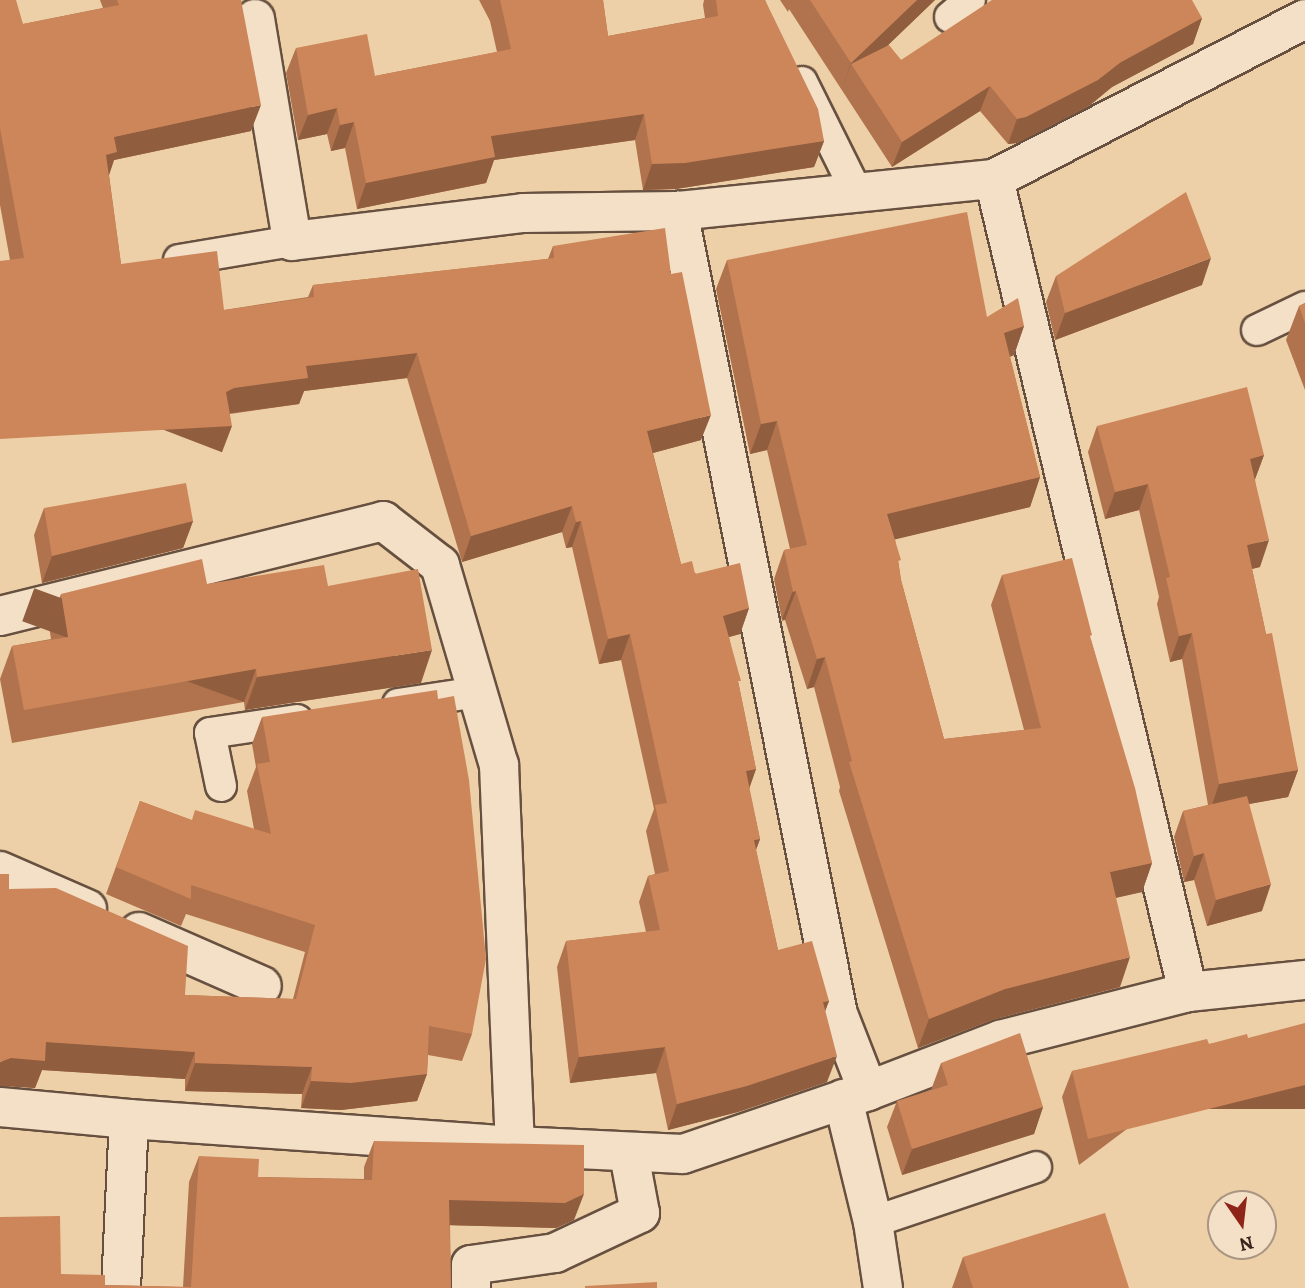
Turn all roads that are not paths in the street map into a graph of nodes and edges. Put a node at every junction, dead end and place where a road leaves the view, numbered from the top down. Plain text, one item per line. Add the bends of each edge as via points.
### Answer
1 (256, 19) dead end
2 (1305, 19) edge
3 (791, 60) edge
4 (994, 179) junction
5 (857, 193) junction
6 (678, 211) junction
7 (292, 241) junction
8 (151, 265) edge
9 (1305, 307) edge
10 (1257, 330) dead end
11 (0, 615) edge
12 (477, 692) junction
13 (370, 708) edge
14 (330, 715) edge
15 (221, 786) dead end
16 (0, 871) edge
17 (1305, 980) edge
18 (262, 986) dead end
19 (1188, 992) junction
20 (856, 1096) junction
21 (0, 1107) edge
22 (129, 1119) junction
23 (515, 1146) junction
24 (629, 1154) junction
25 (1036, 1167) dead end
26 (873, 1222) junction
27 (121, 1288) edge
28 (471, 1288) edge
29 (883, 1288) edge

1 - 7 street
2 - 4 street
3 - 5 lane
4 - 5 street
4 - 19 street
5 - 6 street
6 - 7 street via 523,213
6 - 20 street
7 - 8 lane
9 - 10 lane
11 - 12 street via 383,521 440,565
12 - 13 lane
12 - 23 street via 499,765
14 - 15 lane via 210,733
16 - 18 street
17 - 19 street
19 - 20 street via 1000,1040
20 - 24 street via 683,1154
20 - 26 street
21 - 22 street
22 - 23 street
22 - 27 street
23 - 24 street
24 - 28 street via 640,1213 555,1253 471,1265
25 - 26 lane
26 - 29 street

